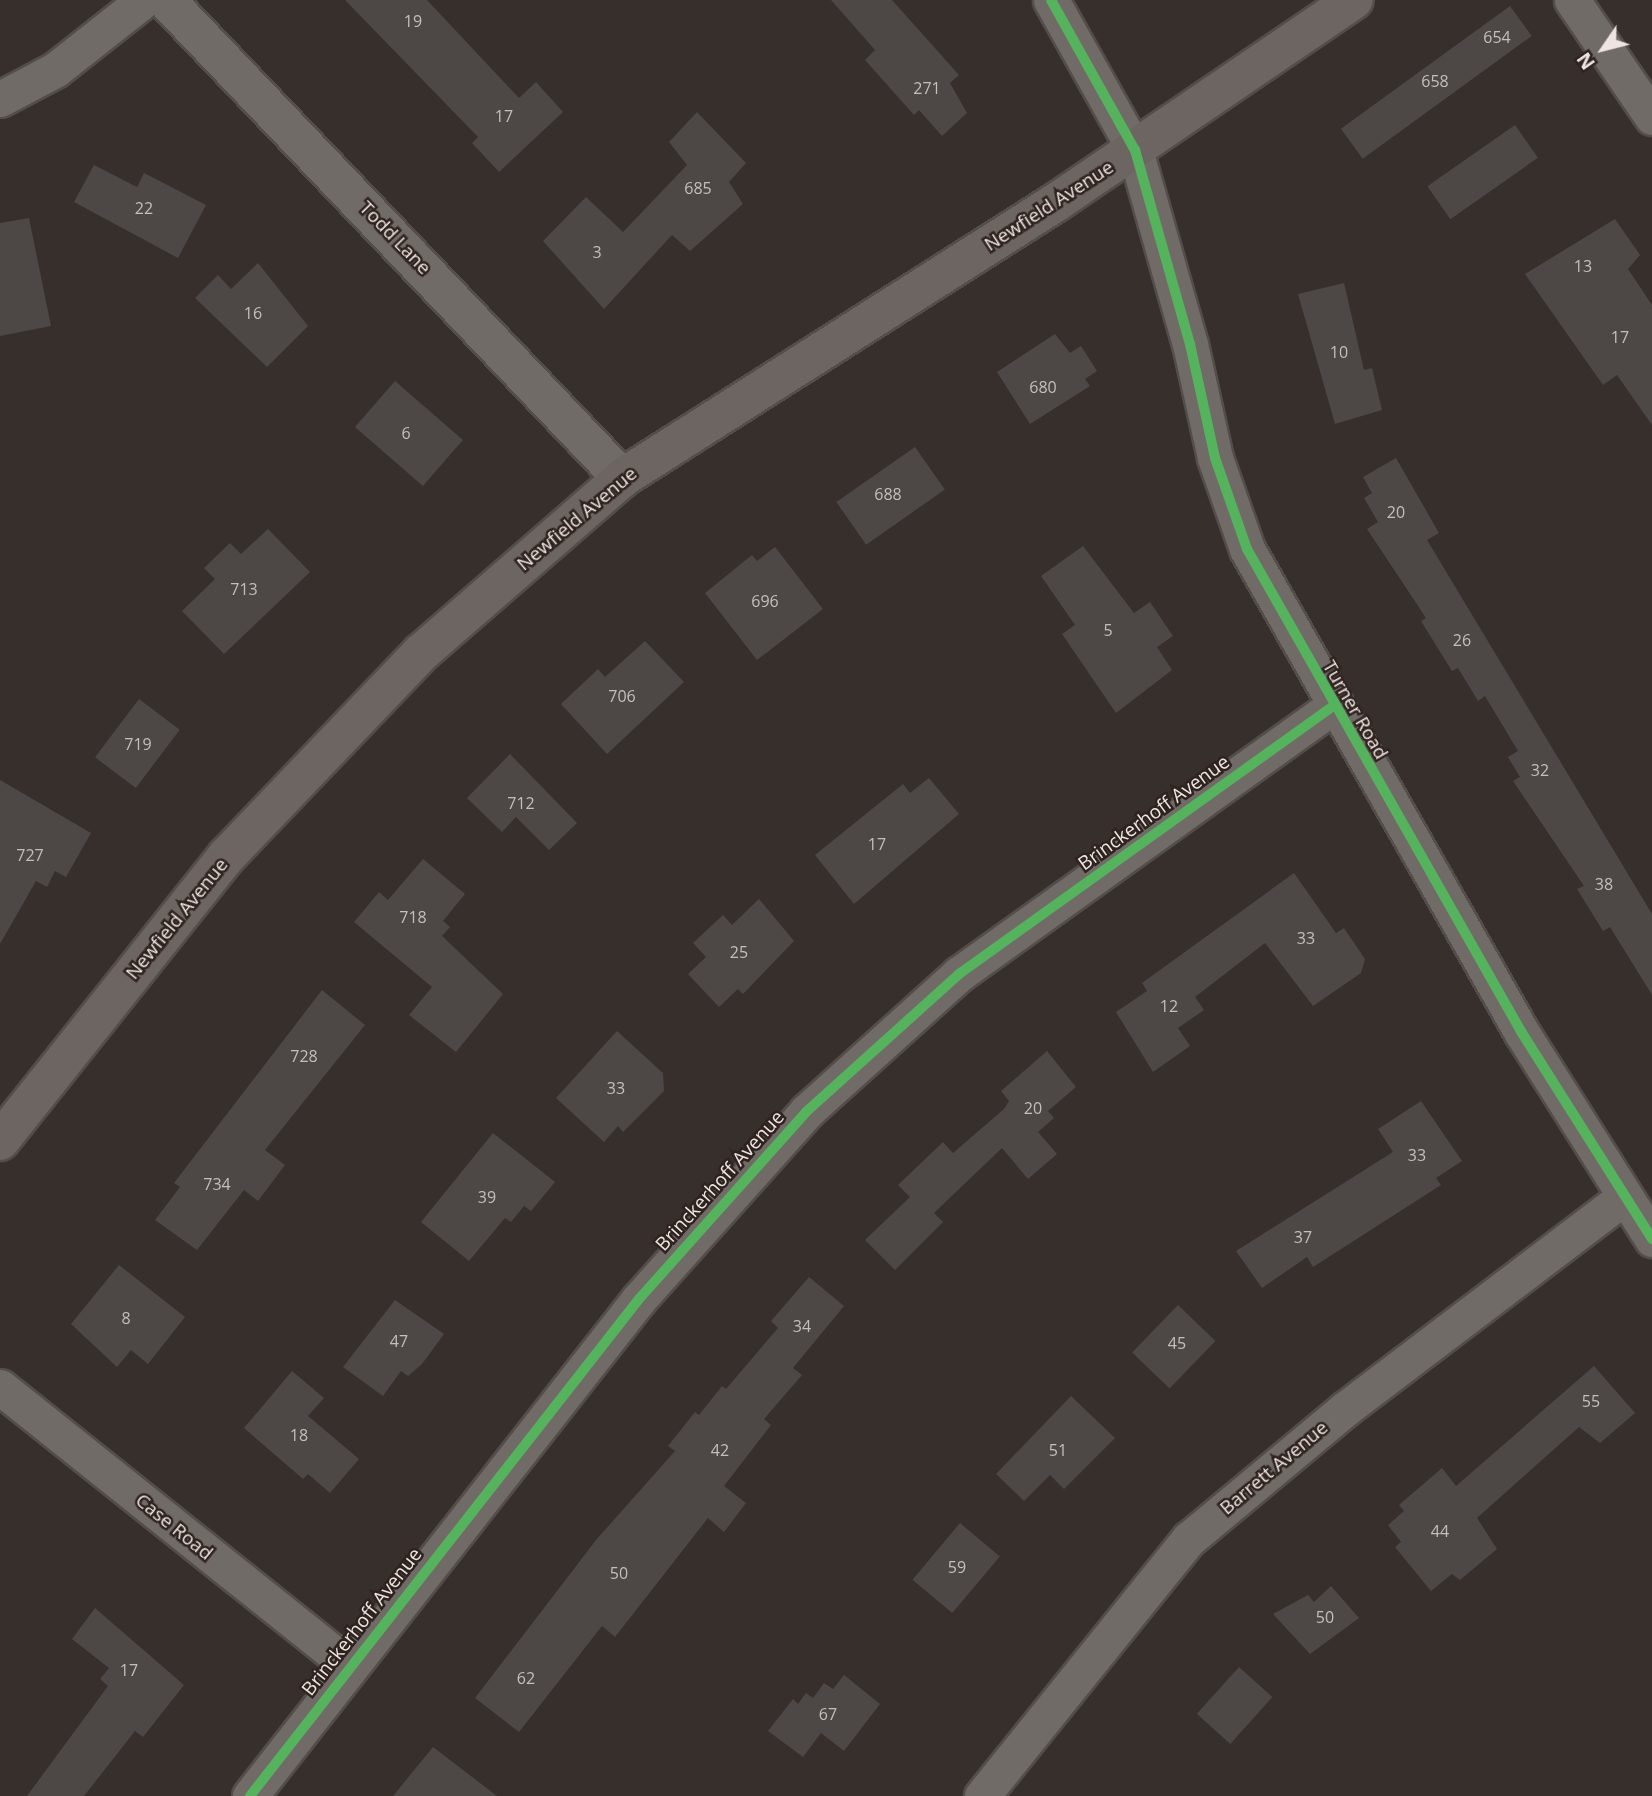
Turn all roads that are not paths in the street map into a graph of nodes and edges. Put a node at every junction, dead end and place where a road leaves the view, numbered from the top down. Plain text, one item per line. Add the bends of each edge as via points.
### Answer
1 (144, 0) edge
2 (166, 0) edge
3 (1051, 0) edge
4 (1354, 0) edge
5 (1572, 0) edge
6 (0, 99) edge
7 (1652, 117) edge
8 (1135, 150) junction
9 (622, 478) junction
10 (1332, 707) junction
11 (0, 1141) edge
12 (1622, 1199) junction
13 (1652, 1239) edge
14 (0, 1387) edge
15 (349, 1666) junction
16 (250, 1796) edge
17 (982, 1796) edge

1 - 6 street via 55,70
2 - 9 street, Todd Lane
3 - 8 street, Turner Road
4 - 8 main road, Newfield Avenue
5 - 7 street
8 - 9 main road, Newfield Avenue
8 - 10 street, Turner Road via 1191,344 1215,458 1247,550
9 - 11 main road, Newfield Avenue via 421,653 227,856
10 - 12 street, Turner Road
10 - 15 street, Brinckerhoff Avenue via 959,974 807,1111 639,1300
12 - 13 street, Turner Road
12 - 17 street, Barrett Avenue via 1345,1409 1189,1539
14 - 15 street, Case Road
15 - 16 street, Brinckerhoff Avenue

